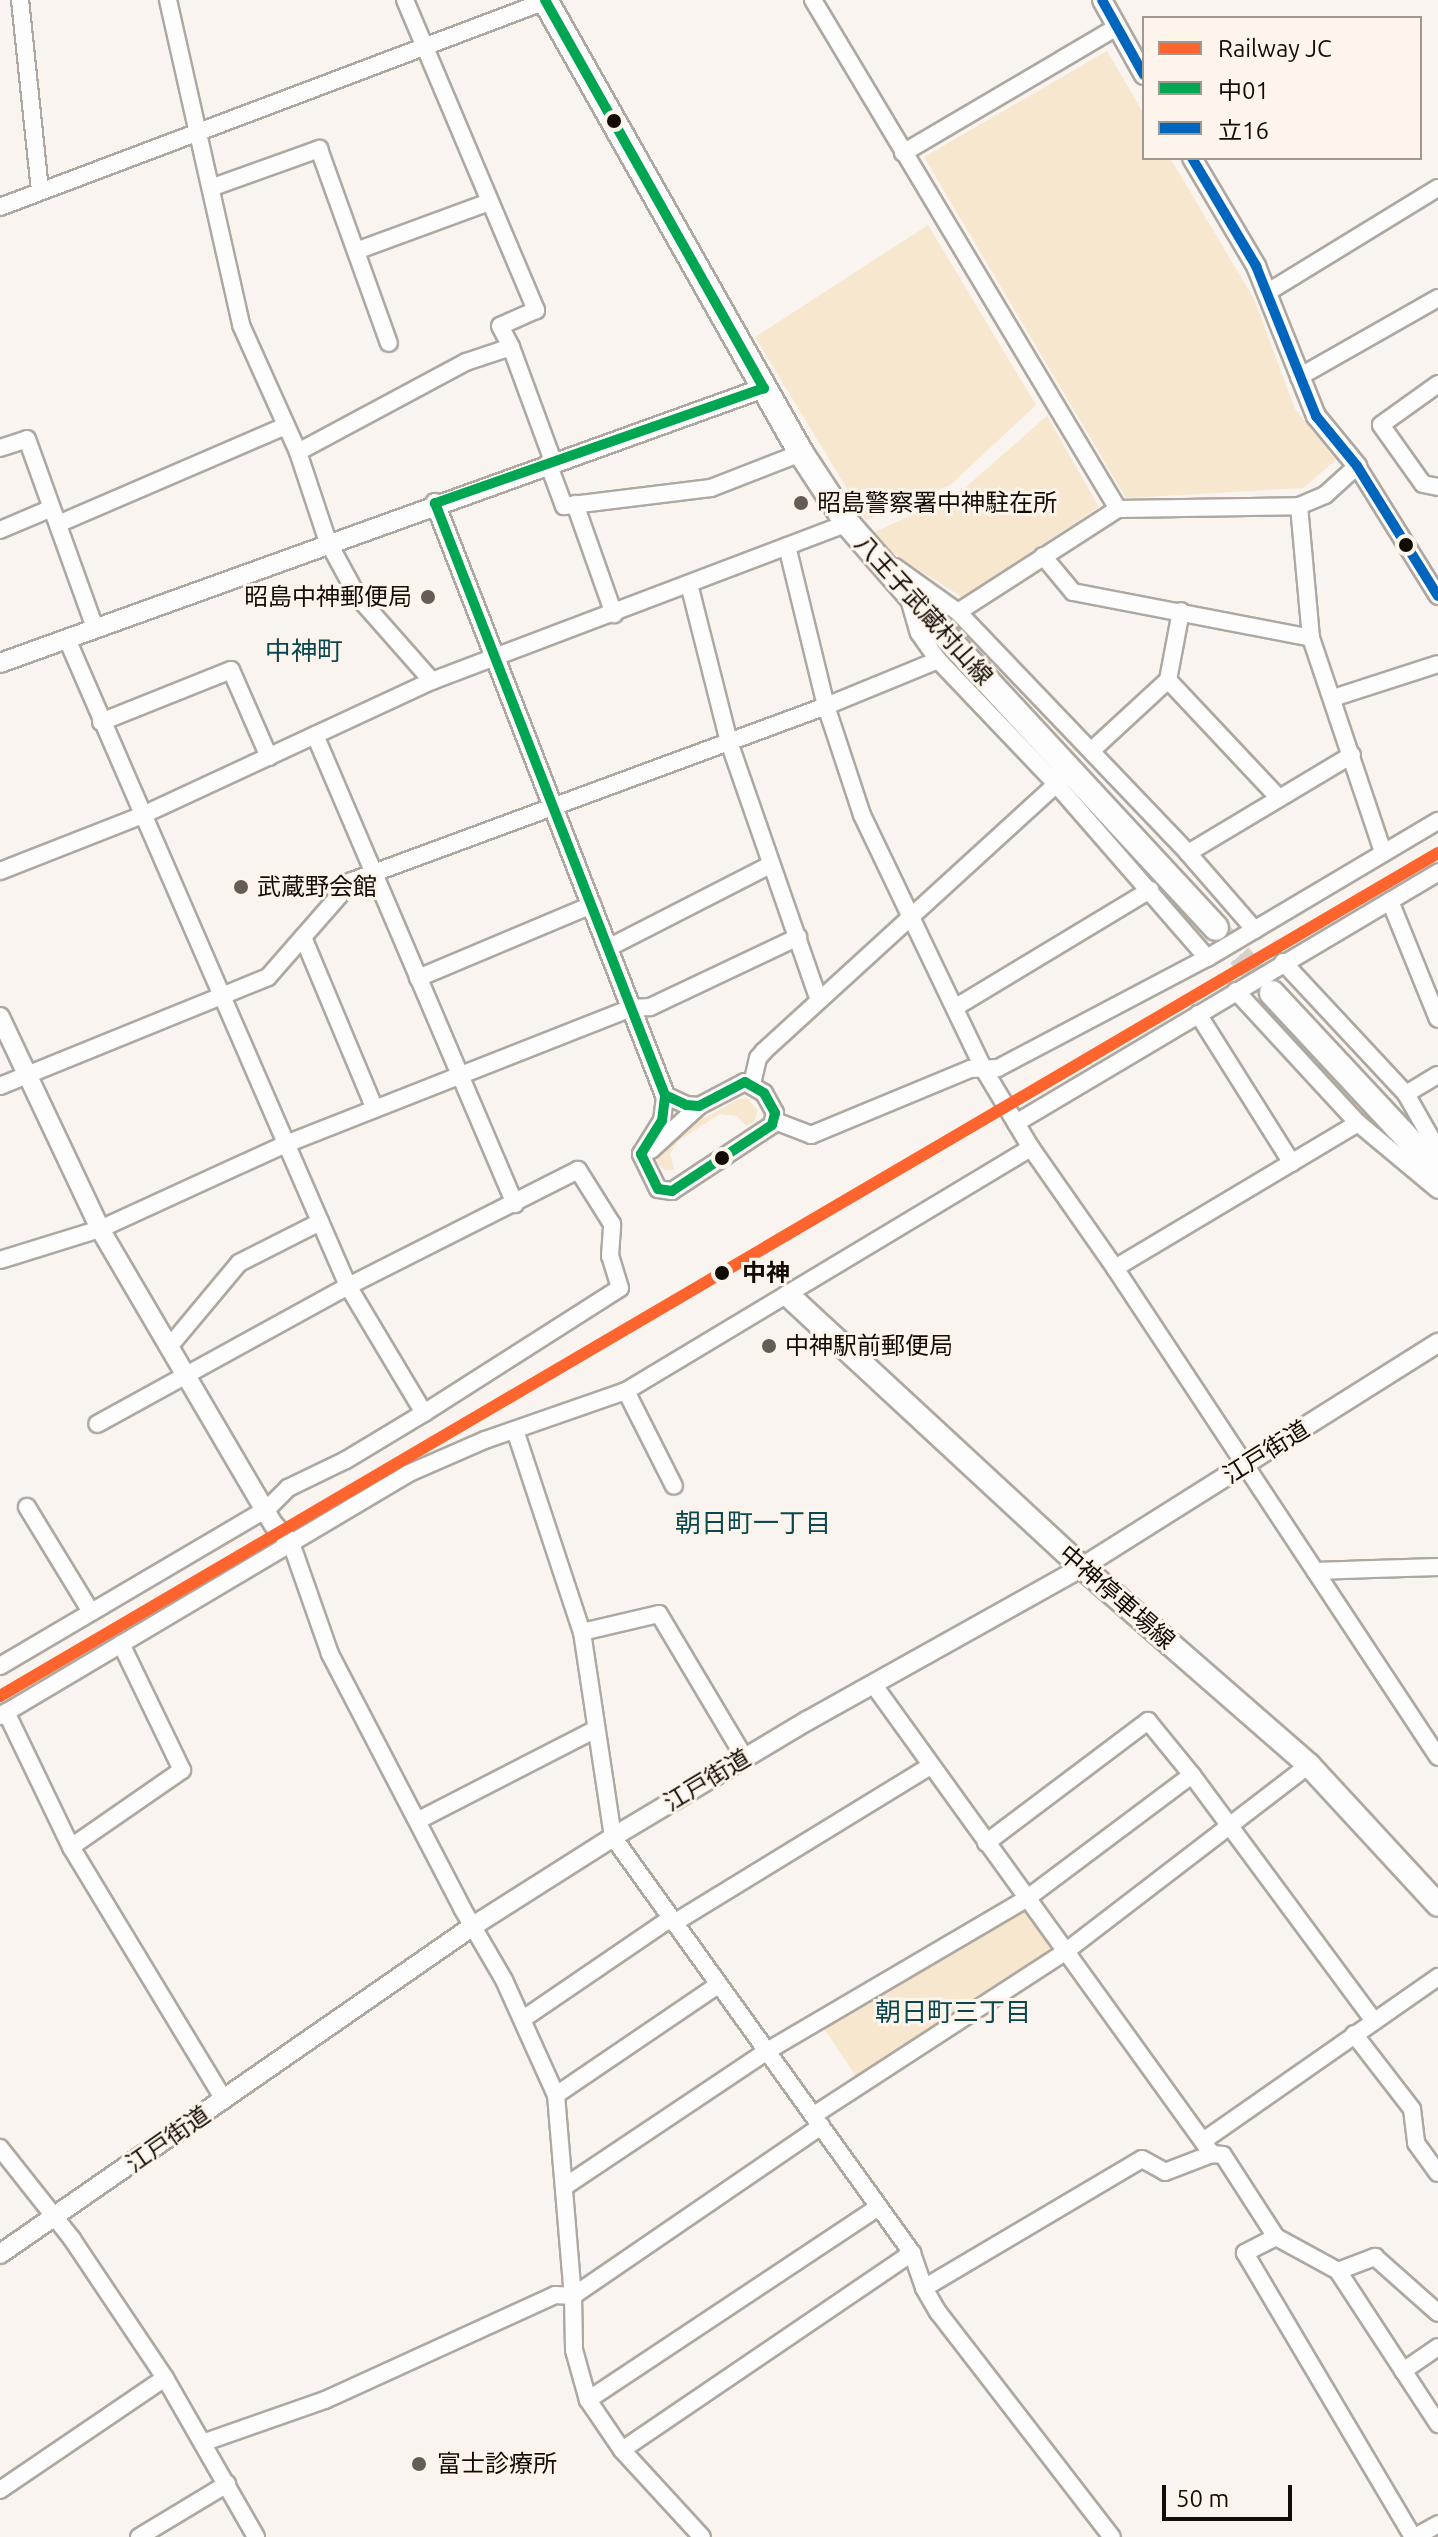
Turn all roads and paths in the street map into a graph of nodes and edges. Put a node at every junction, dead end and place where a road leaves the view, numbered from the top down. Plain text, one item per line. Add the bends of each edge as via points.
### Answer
1 (20, 0) edge
2 (168, 0) edge
3 (405, 0) edge
4 (546, 0) edge
5 (813, 0) edge
6 (1102, 0) edge
7 (1117, 27) junction
8 (422, 48) junction
9 (1142, 71) edge
10 (195, 133) junction
11 (903, 153) junction
12 (1193, 160) edge
13 (213, 187) junction
14 (1438, 188) edge
15 (40, 191) junction
16 (489, 202) junction
17 (0, 207) edge
18 (356, 251) junction
19 (1268, 292) junction
20 (1438, 298) edge
21 (389, 343) dead end
22 (511, 347) junction
23 (1299, 377) junction
24 (1438, 384) edge
25 (764, 388) junction
26 (286, 426) junction
27 (0, 448) edge
28 (298, 452) junction
29 (801, 453) junction
30 (550, 462) junction
31 (1357, 466) junction
32 (1438, 487) edge
33 (435, 503) junction
34 (575, 504) junction
35 (1299, 506) junction
36 (1118, 509) junction
37 (55, 516) junction
38 (847, 523) junction
39 (0, 530) edge
40 (328, 542) junction
41 (787, 546) junction
42 (867, 548) junction
43 (1043, 556) junction
44 (689, 584) junction
45 (907, 592) junction
46 (1438, 596) edge
47 (1181, 611) junction
48 (958, 612) junction
49 (614, 614) junction
50 (95, 628) junction
51 (1311, 638) junction
52 (67, 639) junction
53 (494, 655) junction
54 (938, 660) junction
55 (0, 663) edge
56 (1438, 664) edge
57 (1168, 680) junction
58 (432, 681) junction
59 (1333, 698) junction
60 (826, 706) junction
61 (101, 722) junction
62 (315, 735) junction
63 (729, 742) junction
64 (1091, 751) junction
65 (1352, 755) junction
66 (269, 757) junction
67 (1056, 784) junction
68 (1279, 798) junction
69 (553, 806) junction
70 (143, 815) junction
71 (1438, 821) edge
72 (1383, 852) junction
73 (1188, 853) junction
74 (770, 865) junction
75 (0, 871) edge
76 (1438, 872) edge
77 (374, 874) junction
78 (1150, 890) junction
79 (1390, 901) junction
80 (592, 905) junction
81 (911, 919) junction
82 (1216, 928) tunnel mouth
83 (1255, 930) junction
84 (303, 937) junction
85 (798, 937) junction
86 (608, 948) junction
87 (1207, 958) junction
88 (1283, 962) junction
89 (418, 978) junction
90 (1236, 991) junction
91 (1272, 993) tunnel mouth
92 (222, 996) junction
93 (819, 1000) junction
94 (956, 1007) junction
95 (631, 1008) junction
96 (1198, 1014) junction
97 (0, 1017) edge
98 (1438, 1019) edge
99 (983, 1068) junction
100 (27, 1075) junction
101 (1438, 1075) edge
102 (461, 1077) junction
103 (752, 1084) junction
104 (0, 1086) edge
105 (1406, 1094) junction
106 (665, 1095) junction
107 (699, 1106) junction
108 (375, 1109) junction
109 (775, 1121) junction
110 (1016, 1123) junction
111 (1358, 1123) junction
112 (286, 1144) junction
113 (1031, 1148) junction
114 (1438, 1150) edge
115 (1292, 1163) junction
116 (644, 1165) junction
117 (1438, 1171) edge
118 (1438, 1190) edge
119 (515, 1204) junction
120 (320, 1222) junction
121 (100, 1229) junction
122 (0, 1260) edge
123 (1115, 1268) junction
124 (348, 1286) junction
125 (789, 1296) junction
126 (1438, 1343) edge
127 (169, 1347) junction
128 (187, 1376) junction
129 (626, 1391) junction
130 (424, 1413) junction
131 (97, 1424) dead end
132 (515, 1430) junction
133 (1246, 1464) junction
134 (674, 1486) dead end
135 (27, 1507) dead end
136 (267, 1509) junction
137 (291, 1543) junction
138 (1082, 1567) junction
139 (1438, 1567) edge
140 (1315, 1571) junction
141 (91, 1612) junction
142 (582, 1632) junction
143 (121, 1644) junction
144 (0, 1666) edge
145 (873, 1684) junction
146 (3, 1714) edge
147 (596, 1729) junction
148 (1438, 1757) edge
149 (745, 1758) junction
150 (1309, 1765) junction
151 (930, 1766) junction
152 (1192, 1775) junction
153 (419, 1820) junction
154 (1229, 1827) junction
155 (613, 1837) junction
156 (986, 1843) junction
157 (71, 1847) junction
158 (1026, 1899) junction
159 (1438, 1905) edge
160 (672, 1921) junction
161 (473, 1926) junction
162 (1065, 1952) junction
163 (1438, 1977) edge
164 (718, 1985) junction
165 (523, 2019) junction
166 (1374, 2021) junction
167 (1354, 2034) junction
168 (767, 2051) junction
169 (556, 2095) junction
170 (224, 2100) junction
171 (817, 2121) junction
172 (1207, 2147) junction
173 (0, 2148) edge
174 (1438, 2173) edge
175 (564, 2187) junction
176 (878, 2207) junction
177 (54, 2217) junction
178 (1276, 2237) junction
179 (912, 2253) junction
180 (0, 2254) edge
181 (1338, 2271) junction
182 (924, 2288) junction
183 (573, 2296) junction
184 (1438, 2313) edge
185 (1438, 2347) edge
186 (1403, 2371) junction
187 (165, 2378) junction
188 (588, 2400) junction
189 (1438, 2424) edge
190 (205, 2442) junction
191 (622, 2450) junction
192 (227, 2484) junction
193 (0, 2490) edge
194 (1438, 2524) edge
195 (139, 2537) edge
196 (256, 2537) edge
197 (702, 2537) edge
198 (1112, 2537) edge
199 (1414, 2537) edge

1 - 15 street
2 - 10 street
3 - 8 street
4 - 8 street
4 - 25 main road, 八王子武蔵村山線
5 - 11 street
6 - 7 street
7 - 9 street
7 - 11 street
8 - 10 street
8 - 16 street
10 - 13 street
10 - 15 street
11 - 36 street
12 - 19 street
13 - 18 street via 319,149
13 - 26 street via 241,325
14 - 19 street
15 - 17 street
16 - 18 street
16 - 22 street via 536,310 500,326
18 - 21 street
19 - 23 street
20 - 23 street
22 - 28 street via 466,362
22 - 30 street
23 - 31 street via 1316,416
24 - 32 street via 1381,425 1423,484
25 - 29 main road, 八王子武蔵村山線
25 - 30 street
26 - 28 street
26 - 37 street
27 - 37 street via 27,439
28 - 40 street
29 - 34 street via 711,488
29 - 38 main road, 八王子武蔵村山線
30 - 33 street
30 - 34 street via 564,506
31 - 35 street via 1325,495
31 - 46 street
33 - 40 street
33 - 53 street
34 - 49 street
35 - 36 street
35 - 51 street
36 - 43 street
37 - 39 street
37 - 50 street
38 - 41 street
38 - 42 main road, 八王子武蔵村山線
40 - 50 street
40 - 58 street via 358,597
41 - 44 street
41 - 60 street
42 - 45 main road, 八王子武蔵村山線
42 - 48 street
43 - 47 street via 1073,592
43 - 48 street
44 - 49 street
44 - 63 street
45 - 54 street via 919,633
45 - 82 main road, 八王子武蔵村山線
47 - 51 street
47 - 57 street
48 - 64 street
49 - 53 street
50 - 52 street
51 - 59 street
52 - 55 street
52 - 61 street
53 - 58 street
53 - 69 street
54 - 60 street
54 - 67 street
56 - 59 street
57 - 64 street
57 - 68 street
58 - 62 street
59 - 65 street
60 - 63 street
60 - 81 street via 862,815
61 - 66 street via 231,670
61 - 70 street
62 - 66 street
62 - 77 street
63 - 69 street
63 - 74 street
64 - 73 street
65 - 68 street
65 - 72 street
66 - 70 street
67 - 78 street
67 - 81 street
68 - 73 street
69 - 77 street
69 - 80 street
70 - 75 street
70 - 92 street
71 - 72 street
72 - 83 street
73 - 83 street
74 - 85 street
74 - 86 street
76 - 79 street
77 - 84 street via 352,881
77 - 89 street
78 - 87 street
78 - 94 street
79 - 88 street
79 - 98 street
80 - 86 street
80 - 89 street
81 - 93 street
81 - 94 street
83 - 87 street
84 - 92 street via 268,977
84 - 108 street
85 - 93 street
85 - 95 street via 650,1007
86 - 95 street
87 - 99 street via 998,1068
88 - 90 street
88 - 105 street
89 - 102 street
90 - 96 street
90 - 111 street
91 - 117 main road
92 - 100 street
92 - 112 street
93 - 103 street via 758,1058
94 - 99 street
95 - 102 street
95 - 106 street
96 - 110 street
96 - 115 street
97 - 100 street
99 - 109 street via 811,1135
99 - 110 street
100 - 104 street
100 - 121 street
101 - 105 street
102 - 108 street
102 - 119 street
103 - 107 street via 738,1083
103 - 109 street via 764,1093
105 - 114 street
106 - 107 street
106 - 116 street via 662,1121 641,1154
107 - 116 street via 650,1151
108 - 112 street
109 - 116 street via 757,1138 668,1193 658,1189
110 - 113 street
111 - 115 street
111 - 118 street
112 - 120 street
112 - 121 street
113 - 123 street
113 - 125 street
115 - 123 street
119 - 124 street
119 - 130 street via 578,1170 612,1224 610,1256 620,1288
120 - 124 street
120 - 127 street via 239,1263
121 - 122 street
121 - 127 street
123 - 133 street
124 - 128 street
124 - 130 street
125 - 129 street
125 - 138 main road, 中神停車場線
126 - 133 street, 江戸街道
127 - 128 street
128 - 131 street
128 - 136 street
129 - 132 street
129 - 134 street
130 - 136 street via 288,1488
132 - 137 street via 419,1468
132 - 142 street
133 - 138 street, 江戸街道
133 - 140 street
135 - 141 street
136 - 137 street via 279,1533
136 - 141 street
137 - 143 street
137 - 153 street via 330,1654
138 - 145 street, 江戸街道
138 - 150 main road, 中神停車場線
139 - 140 street
140 - 148 street
141 - 144 street
142 - 147 street
142 - 149 street via 659,1614
143 - 146 street
143 - 157 street via 182,1770
145 - 149 street, 江戸街道
145 - 151 street
146 - 157 street
147 - 153 street
147 - 155 street
149 - 155 street, 江戸街道
150 - 154 street
150 - 159 main road, 中神停車場線
151 - 156 street
151 - 160 street
152 - 154 street
152 - 156 street via 1148,1721
152 - 158 street
153 - 161 street
154 - 162 street
154 - 166 street
155 - 160 street
155 - 161 street, 江戸街道
156 - 158 street
157 - 170 street
158 - 162 street
158 - 168 street
160 - 164 street
160 - 165 street
161 - 165 street
161 - 170 street, 江戸街道
162 - 171 street
162 - 172 street
163 - 166 street
164 - 168 street
164 - 169 street
165 - 169 street
166 - 167 street
167 - 172 street
167 - 174 street via 1412,2109 1416,2143
168 - 171 street
168 - 175 street
169 - 175 street
170 - 177 street, 江戸街道
171 - 176 street
171 - 183 street
172 - 178 street via 1223,2155
172 - 182 street via 1165,2172 1142,2159
173 - 177 street
175 - 183 street
176 - 179 street
176 - 188 street
177 - 180 street, 江戸街道
177 - 187 street
178 - 181 street
178 - 199 street via 1245,2253
179 - 182 street
179 - 191 street
181 - 184 street via 1375,2257
181 - 186 street
182 - 198 street
183 - 188 street via 574,2350
183 - 190 street via 555,2295 325,2400
185 - 186 street
186 - 189 street
187 - 190 street
187 - 193 street
188 - 191 street
190 - 192 street
191 - 197 street
192 - 195 street
192 - 196 street
194 - 199 street

